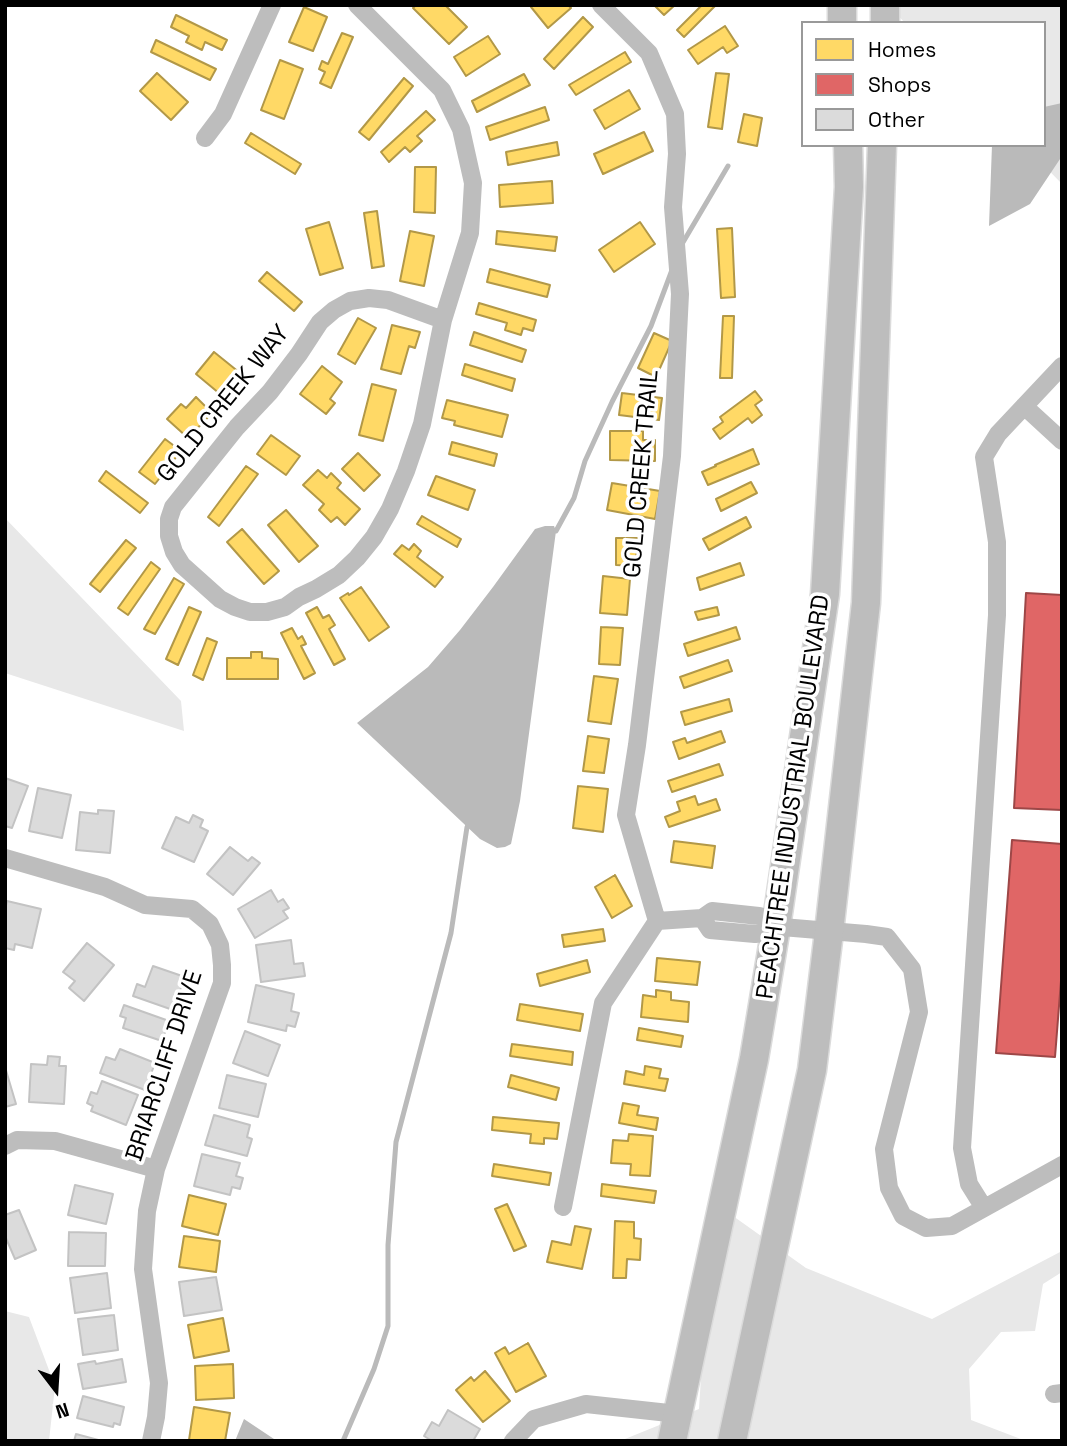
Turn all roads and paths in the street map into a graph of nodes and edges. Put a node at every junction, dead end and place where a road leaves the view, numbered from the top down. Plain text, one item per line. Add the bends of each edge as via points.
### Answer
1 (272, 5) edge
2 (357, 5) edge
3 (601, 5) edge
4 (205, 138) dead end
5 (848, 147) edge
6 (882, 147) edge
7 (443, 320) junction
8 (1062, 366) edge
9 (1024, 406) junction
10 (1062, 441) edge
11 (5, 859) edge
12 (657, 921) junction
13 (773, 926) junction
14 (829, 932) junction
15 (5, 1146) edge
16 (1062, 1165) edge
17 (156, 1169) junction
18 (563, 1207) dead end
19 (984, 1208) junction
20 (675, 1428) edge
21 (150, 1441) edge
22 (513, 1441) edge
23 (732, 1441) edge

1 - 4 street via 223,114
2 - 7 street, GOLD CREEK WAY via 442,90 461,129 473,183 470,233
3 - 12 street, GOLD CREEK TRAIL via 649,53 675,114 673,207 680,294 672,456 626,815
5 - 13 main road, PEACHTREE INDUSTRIAL BOULEVARD via 825,594
6 - 14 main road, PEACHTREE INDUSTRIAL BOULEVARD via 866,603
7 - 7 street, GOLD CREEK WAY via 422,424 406,471 374,537 339,575 285,607 250,612 220,598 182,565 169,536 173,507 270,392 320,322 350,301 369,298
8 - 9 street
9 - 10 street
9 - 19 street via 984,457 997,542 998,615 962,1148 970,1184
11 - 17 street, BRIARCLIFF DRIVE via 105,887 145,905 192,909 210,924 220,945 222,983
12 - 13 street via 702,918 712,911 759,916
12 - 18 street via 603,1003
13 - 14 street
13 - 20 main road, PEACHTREE INDUSTRIAL BOULEVARD via 754,1059
14 - 19 street via 887,937 912,969 919,1012 884,1149 889,1188 903,1216 926,1228 952,1226
14 - 23 main road, PEACHTREE INDUSTRIAL BOULEVARD via 812,1070
15 - 17 street via 17,1140 55,1141
16 - 19 street
17 - 21 street, BRIARCLIFF DRIVE via 147,1211 143,1269 159,1383
20 - 22 street via 586,1404 534,1419

